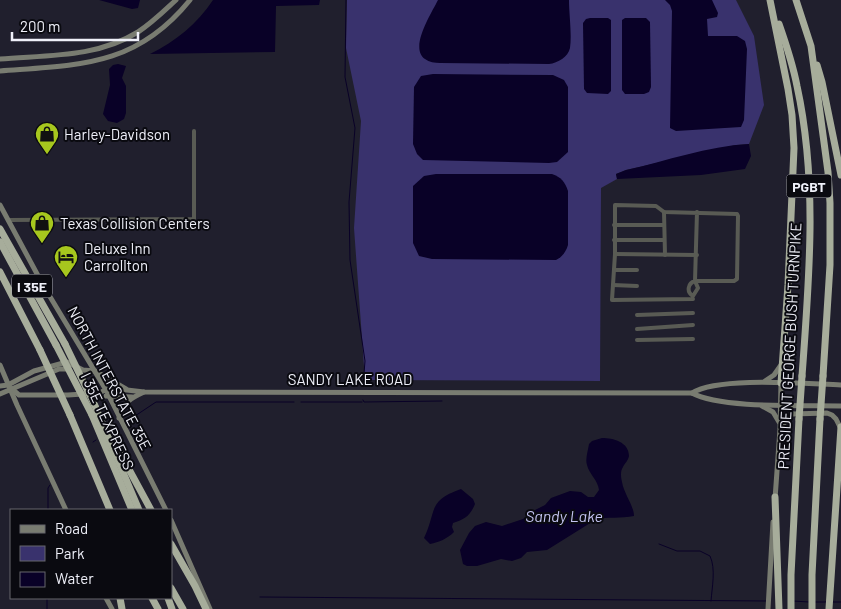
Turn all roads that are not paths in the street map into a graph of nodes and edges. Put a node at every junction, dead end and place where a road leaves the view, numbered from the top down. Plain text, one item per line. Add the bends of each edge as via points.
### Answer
1 (176, 0) edge
2 (190, 0) edge
3 (771, 0) edge
4 (796, 0) edge
5 (811, 46) junction
6 (0, 59) edge
7 (0, 71) edge
8 (194, 131) dead end
9 (841, 174) edge
10 (0, 206) edge
11 (664, 212) junction
12 (697, 212) junction
13 (8, 220) junction
14 (614, 225) junction
15 (664, 225) junction
16 (0, 229) edge
17 (614, 240) junction
18 (664, 240) junction
19 (0, 242) edge
20 (615, 254) junction
21 (665, 255) junction
22 (697, 255) junction
23 (614, 270) junction
24 (637, 270) dead end
25 (0, 272) edge
26 (613, 285) junction
27 (637, 286) dead end
28 (692, 299) dead end
29 (637, 314) dead end
30 (692, 314) dead end
31 (692, 324) dead end
32 (637, 329) dead end
33 (692, 339) dead end
34 (637, 340) dead end
35 (782, 362) junction
36 (0, 364) edge
37 (95, 371) junction
38 (763, 382) junction
39 (781, 383) junction
40 (841, 385) edge
41 (0, 386) edge
42 (10, 388) junction
43 (106, 390) junction
44 (127, 390) junction
45 (144, 392) junction
46 (98, 393) junction
47 (692, 393) junction
48 (0, 394) edge
49 (109, 397) junction
50 (133, 398) junction
51 (755, 404) junction
52 (781, 405) junction
53 (841, 406) edge
54 (100, 415) junction
55 (118, 418) junction
56 (780, 428) junction
57 (841, 428) edge
58 (775, 497) joint
59 (108, 508) edge
60 (66, 509) edge
61 (132, 509) edge
62 (139, 509) edge
63 (150, 509) edge
64 (165, 509) edge
65 (172, 522) edge
66 (172, 546) edge
67 (773, 575) junction
68 (172, 591) edge
69 (181, 609) edge
70 (206, 609) edge
71 (210, 609) edge
72 (768, 609) edge
73 (779, 609) edge
74 (792, 609) edge
75 (812, 609) edge
76 (829, 609) edge

1 - 6 main road via 138,32 102,48 65,55
2 - 7 main road via 165,27 112,57 88,63
3 - 35 highway via 794,132
3 - 74 highway, PRESIDENT GEORGE BUSH TURNPIKE / PGBT, bridge via 797,86 809,185 809,270 791,575
4 - 5 highway, PGBT
5 - 9 highway
5 - 75 highway, PGBT, bridge via 830,204 830,265
8 - 13 street via 194,219
10 - 13 main road, NORTH INTERSTATE 35E
11 - 12 street
11 - 14 street via 656,206 615,205
11 - 15 street
12 - 22 street
12 - 22 street via 735,212 738,216 738,277 734,281 695,281
13 - 37 main road, NORTH INTERSTATE 35E
14 - 15 street
14 - 17 street
15 - 18 street
16 - 54 highway, I 35E, bridge via 65,344
17 - 18 street
17 - 20 street
18 - 21 street
19 - 61 highway, I 35E TEXPRESS, bridge via 92,415
20 - 21 street
20 - 23 street
21 - 22 street
23 - 24 street
23 - 26 street
25 - 59 highway, I 35E, bridge via 70,415
26 - 27 street
26 - 28 street via 612,300
29 - 30 street
31 - 32 street
33 - 34 street
35 - 38 main road via 774,375
35 - 39 highway
36 - 42 main road
37 - 42 main road via 59,369
37 - 43 main road, NORTH INTERSTATE 35E
37 - 44 main road
38 - 39 main road, SANDY LAKE ROAD
38 - 47 main road, SANDY LAKE ROAD via 698,389
39 - 40 main road, SANDY LAKE ROAD
39 - 52 main road
41 - 42 main road
42 - 46 main road, SANDY LAKE ROAD via 19,395
42 - 48 main road
42 - 60 main road
43 - 44 main road, SANDY LAKE ROAD
43 - 46 main road, SANDY LAKE ROAD
43 - 49 main road, NORTH INTERSTATE 35E
44 - 45 main road, SANDY LAKE ROAD
45 - 47 main road, SANDY LAKE ROAD
45 - 50 main road
46 - 49 main road
47 - 51 main road, SANDY LAKE ROAD via 726,402
49 - 50 main road
49 - 55 main road, NORTH INTERSTATE 35E
50 - 55 main road via 124,405
51 - 52 main road, SANDY LAKE ROAD
51 - 56 main road via 773,412
52 - 53 main road, SANDY LAKE ROAD
52 - 56 main road
54 - 62 highway, I 35E
54 - 63 highway
55 - 64 main road, NORTH INTERSTATE 35E
56 - 57 main road via 789,416 796,413 826,413 836,419
56 - 58 main road
57 - 76 highway
58 - 67 highway
65 - 71 main road
66 - 70 highway
67 - 72 main road
67 - 73 highway
68 - 69 highway

